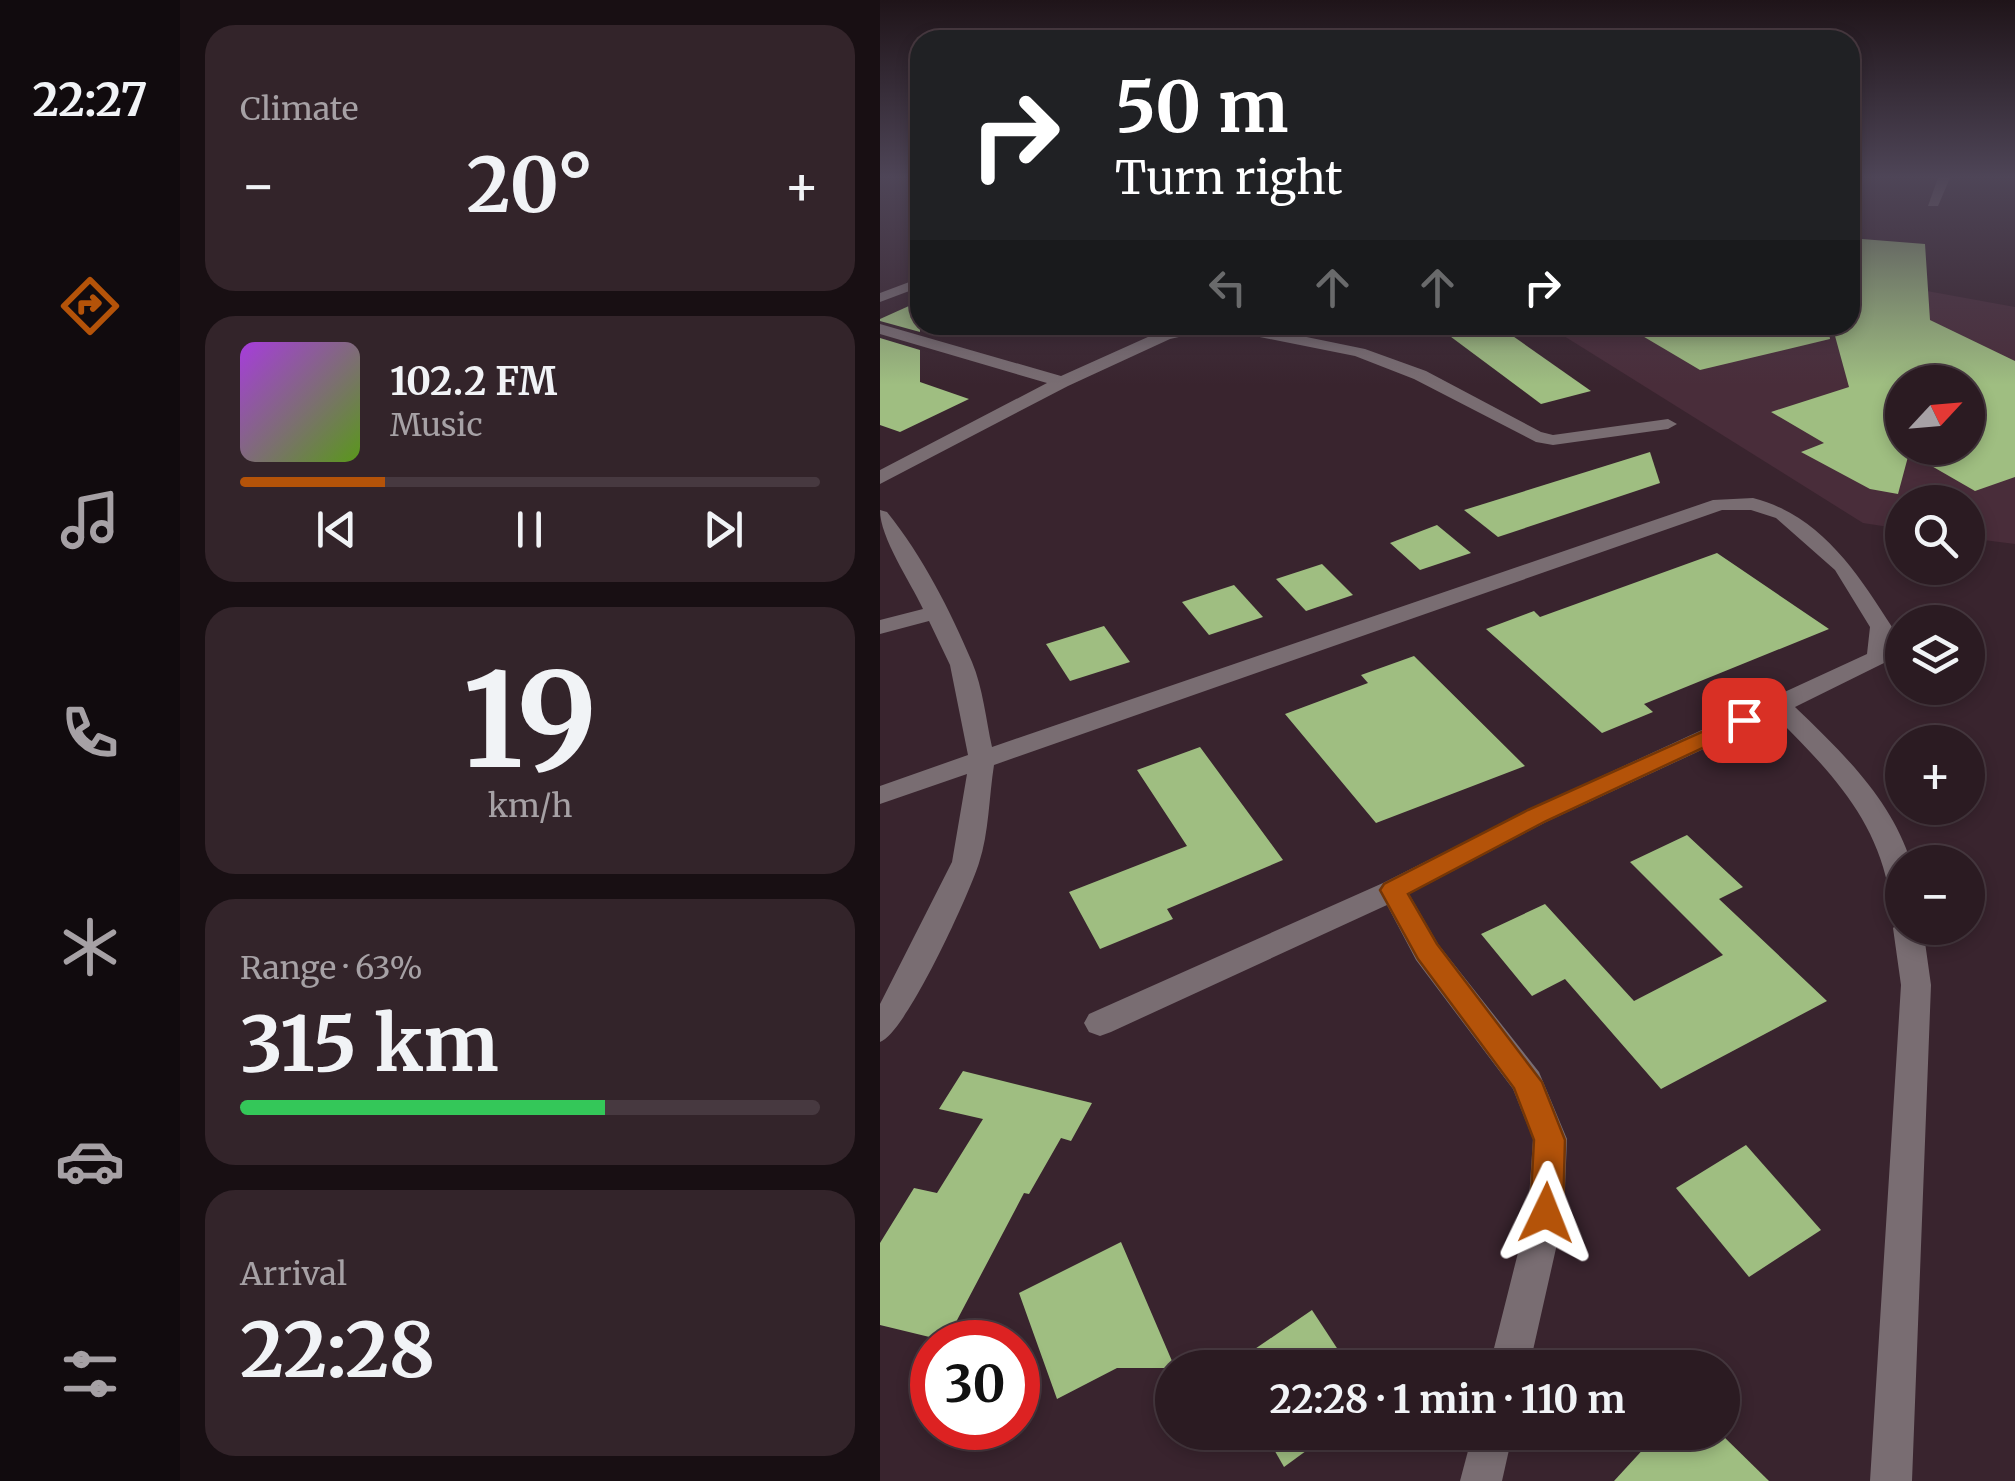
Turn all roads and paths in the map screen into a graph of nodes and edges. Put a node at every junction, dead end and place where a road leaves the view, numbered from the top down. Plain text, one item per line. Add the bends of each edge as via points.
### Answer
1 (910, 286) edge
2 (880, 298) edge
3 (880, 329) edge
4 (1165, 335) edge
5 (1275, 335) edge
6 (1062, 382) junction
7 (1668, 424) dead end
8 (880, 478) edge
9 (880, 516) edge
10 (938, 612) junction
11 (880, 627) edge
12 (1778, 705) junction
13 (982, 760) junction
14 (880, 795) edge
15 (1893, 845) edge
16 (1393, 890) junction
17 (1910, 945) edge
18 (1100, 1023) dead end
19 (880, 1029) edge
20 (1513, 1350) edge
21 (1489, 1450) edge
22 (1482, 1481) edge
23 (1890, 1481) edge

1 - 2 street
3 - 6 street
4 - 6 street
5 - 7 street via 1359,352 1420,374 1536,438
6 - 8 street
9 - 10 street
10 - 11 street
10 - 13 street via 962,665
12 - 13 street via 1878,657 1881,627 1842,566 1783,514 1753,504 1720,504
12 - 15 street via 1854,781
12 - 16 street
13 - 14 street
13 - 19 street via 966,862
16 - 18 street
16 - 20 street via 1427,952 1527,1082 1550,1140 1546,1213
17 - 23 street via 1916,985
21 - 22 street

